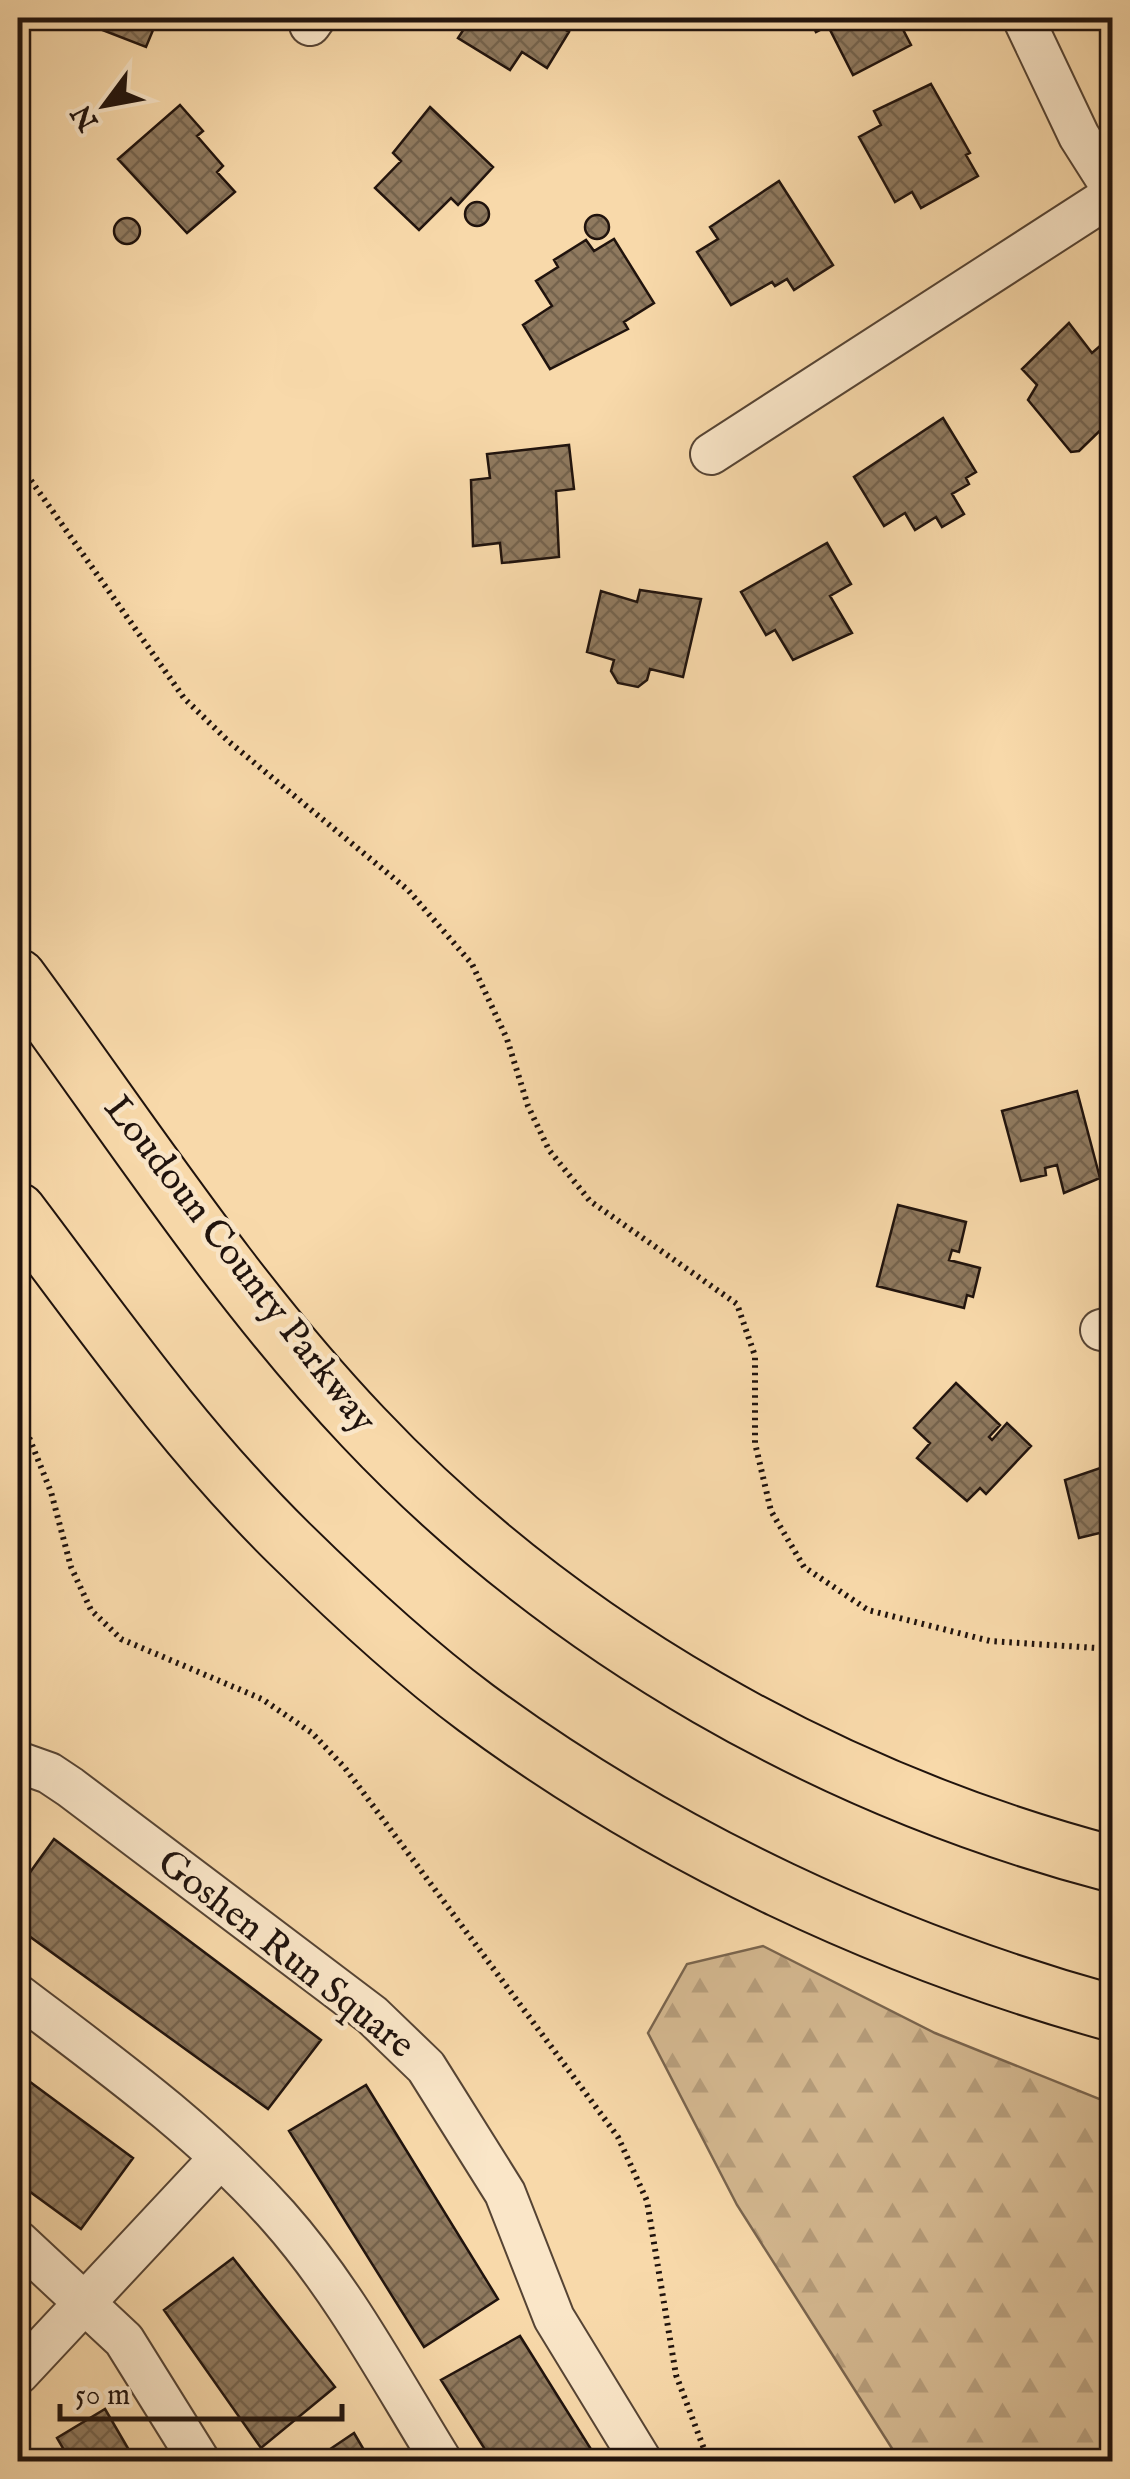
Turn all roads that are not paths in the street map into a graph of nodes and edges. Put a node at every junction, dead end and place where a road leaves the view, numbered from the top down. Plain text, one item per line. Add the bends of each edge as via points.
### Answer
1 (1023, 18) edge
2 (1112, 191) edge
3 (711, 454) dead end
4 (18, 977) edge
5 (18, 1211) edge
6 (18, 1762) edge
7 (1112, 1864) edge
8 (18, 1995) edge
9 (1112, 2013) edge
10 (220, 2158) junction
11 (18, 2241) edge
12 (88, 2304) junction
13 (18, 2374) edge
14 (200, 2462) edge
15 (442, 2462) edge
16 (642, 2462) edge

1 - 2 street via 1078,136
2 - 3 street
4 - 7 main road, Loudoun County Parkway via 300,1356 434,1497 521,1570 702,1696 789,1743 959,1817
5 - 9 main road via 212,1462 391,1638 476,1708 667,1828 775,1885 988,1974
6 - 16 street, Goshen Run Square via 49,1772 85,1798 372,2014 426,2066 506,2193 554,2318
8 - 10 street via 152,2096
10 - 12 street
10 - 15 street via 332,2284
11 - 12 street
12 - 13 street
12 - 14 street via 124,2340

